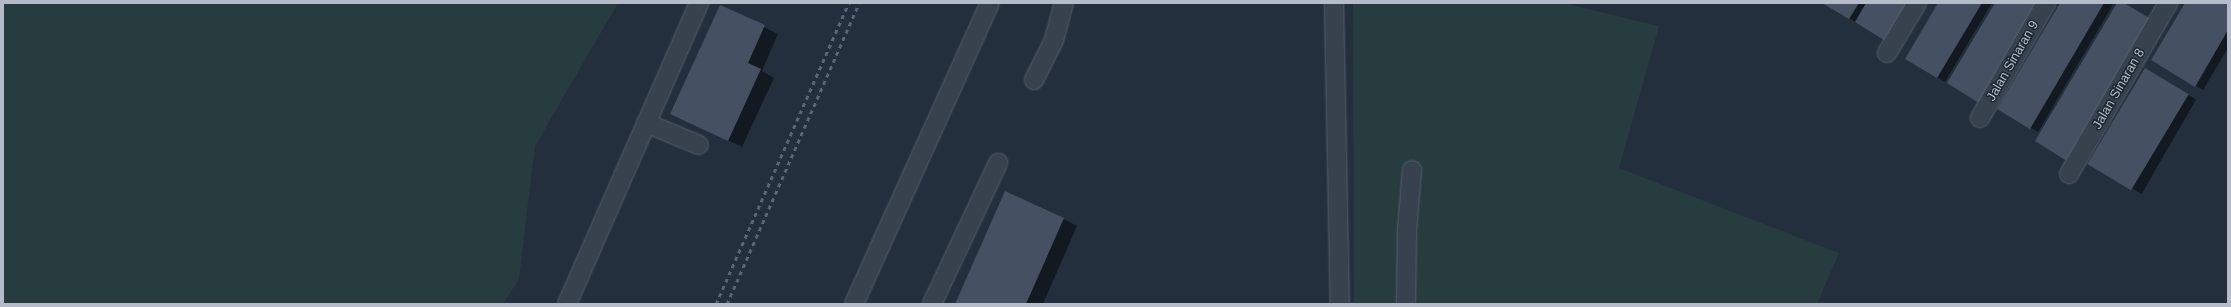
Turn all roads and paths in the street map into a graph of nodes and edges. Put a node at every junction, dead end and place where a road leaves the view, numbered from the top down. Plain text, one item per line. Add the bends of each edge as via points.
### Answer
1 (699, 3) edge
2 (990, 3) edge
3 (1064, 3) edge
4 (1334, 3) edge
5 (1917, 3) edge
6 (2046, 3) edge
7 (2168, 3) edge
8 (1887, 53) dead end
9 (1034, 80) dead end
10 (1980, 118) dead end
11 (646, 123) junction
12 (699, 146) dead end
13 (998, 163) dead end
14 (1412, 170) dead end
15 (2069, 174) dead end
16 (567, 304) edge
17 (854, 304) edge
18 (932, 304) edge
19 (1340, 304) edge
20 (1406, 304) edge

1 - 11 street
2 - 17 street
3 - 9 street via 1054,40
4 - 19 street
5 - 8 street
6 - 10 street, Jalan Sinaran 9
7 - 15 street, Jalan Sinaran 8
11 - 12 street
11 - 16 street
13 - 18 street
14 - 20 street via 1407,230

